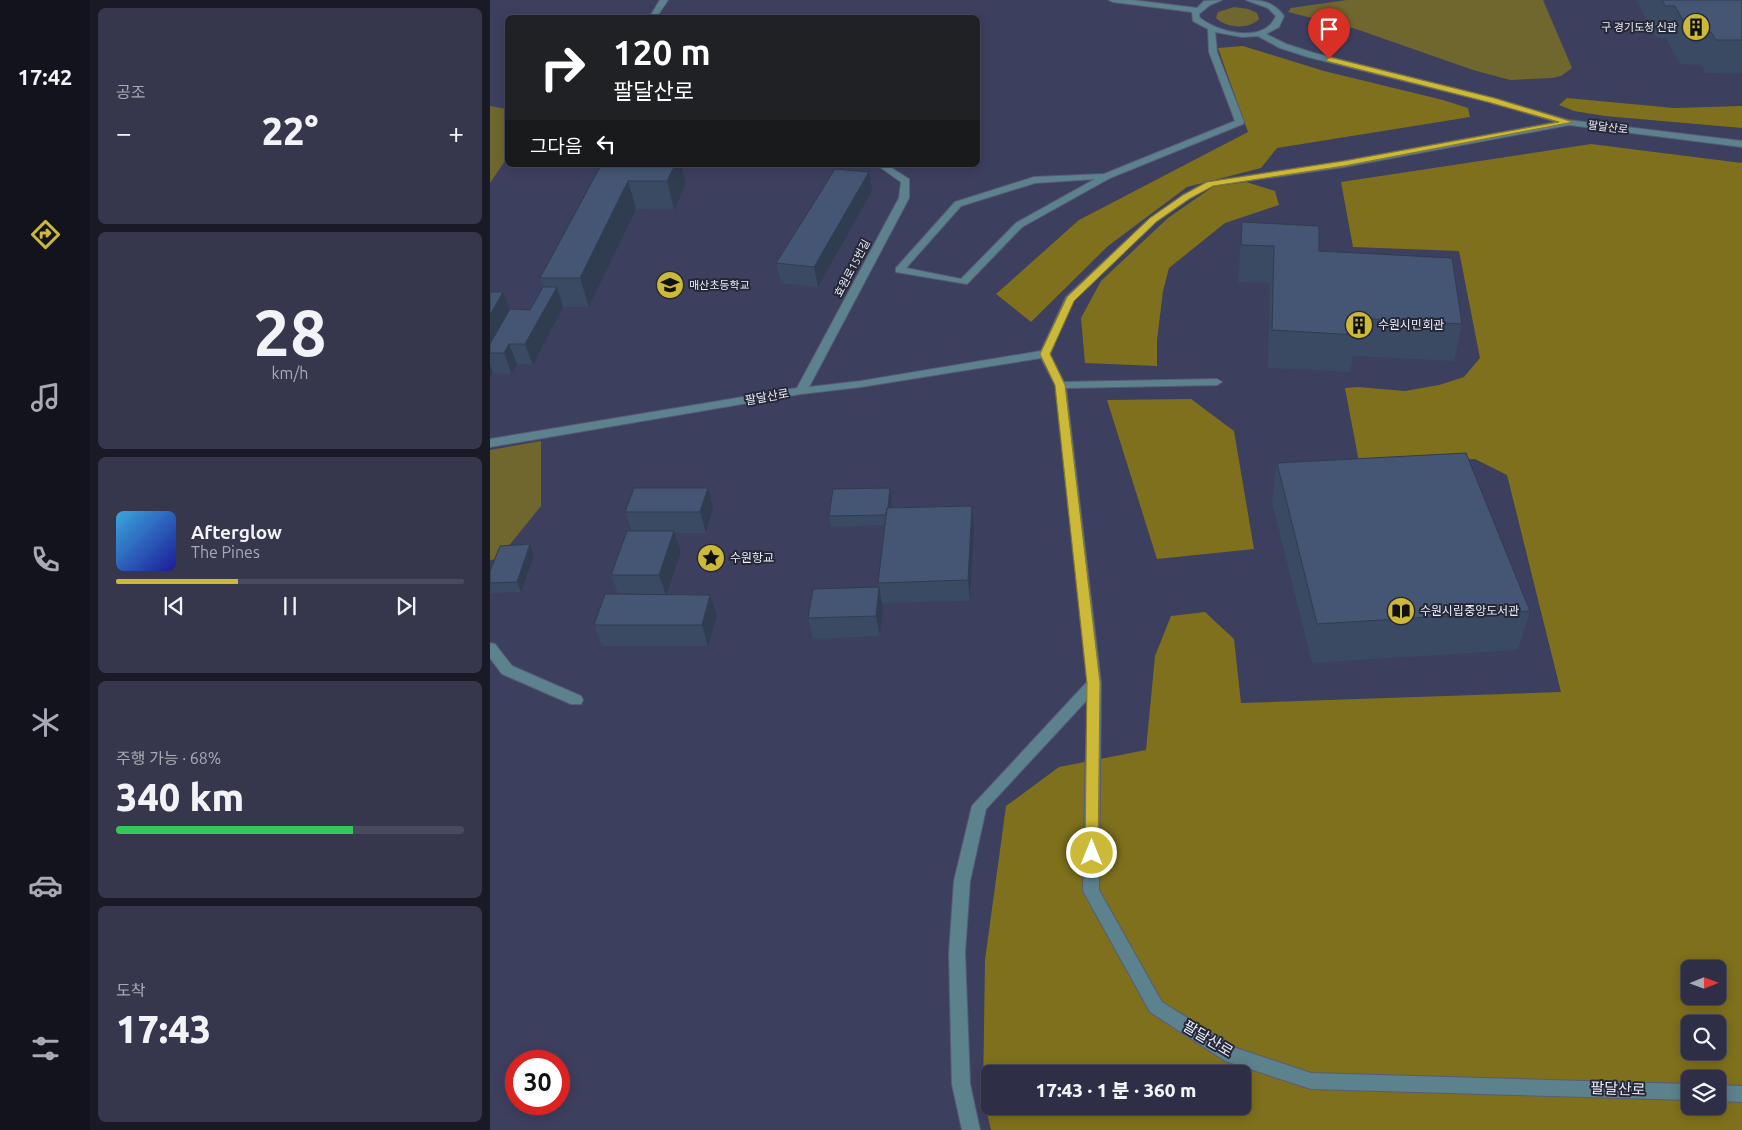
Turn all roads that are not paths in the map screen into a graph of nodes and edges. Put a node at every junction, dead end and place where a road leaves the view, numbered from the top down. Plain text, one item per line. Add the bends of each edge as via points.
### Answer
1 (664, 0) edge
2 (1113, 0) edge
3 (1218, 0) edge
4 (1250, 0) edge
5 (1198, 10) junction
6 (654, 15) edge
7 (1210, 30) junction
8 (1258, 34) junction
9 (1569, 122) junction
10 (1742, 144) edge
11 (884, 167) edge
12 (1107, 176) junction
13 (1045, 354) junction
14 (1217, 382) dead end
15 (1060, 385) junction
16 (801, 391) junction
17 (490, 443) edge
18 (490, 648) edge
19 (1094, 683) junction
20 (576, 700) dead end
21 (1681, 1092) edge
22 (1726, 1093) edge
23 (1742, 1094) edge
24 (971, 1130) edge

1 - 6 street
2 - 5 street
3 - 5 street
4 - 8 street via 1269,5 1280,16 1280,22 1274,28
5 - 7 street via 1196,20
7 - 8 street via 1237,35
7 - 12 street via 1213,52 1240,122
8 - 9 street via 1311,55
9 - 10 street, 팔달산로
9 - 13 street, 팔달산로 via 1344,164 1210,184 1153,220 1070,299
11 - 16 street, 효원로15번길 via 906,181 904,198
12 - 12 street via 1034,180 958,204 899,270 963,282 1019,225
13 - 15 street, 팔달산로
13 - 16 street, 팔달산로
14 - 15 street
15 - 19 street, 팔달산로
16 - 17 street, 팔달산로
18 - 20 street via 507,670
19 - 21 street, 팔달산로 via 1091,891 1156,1007 1231,1054 1311,1081
19 - 24 street via 979,806 962,881 957,953 961,1084
22 - 23 street

